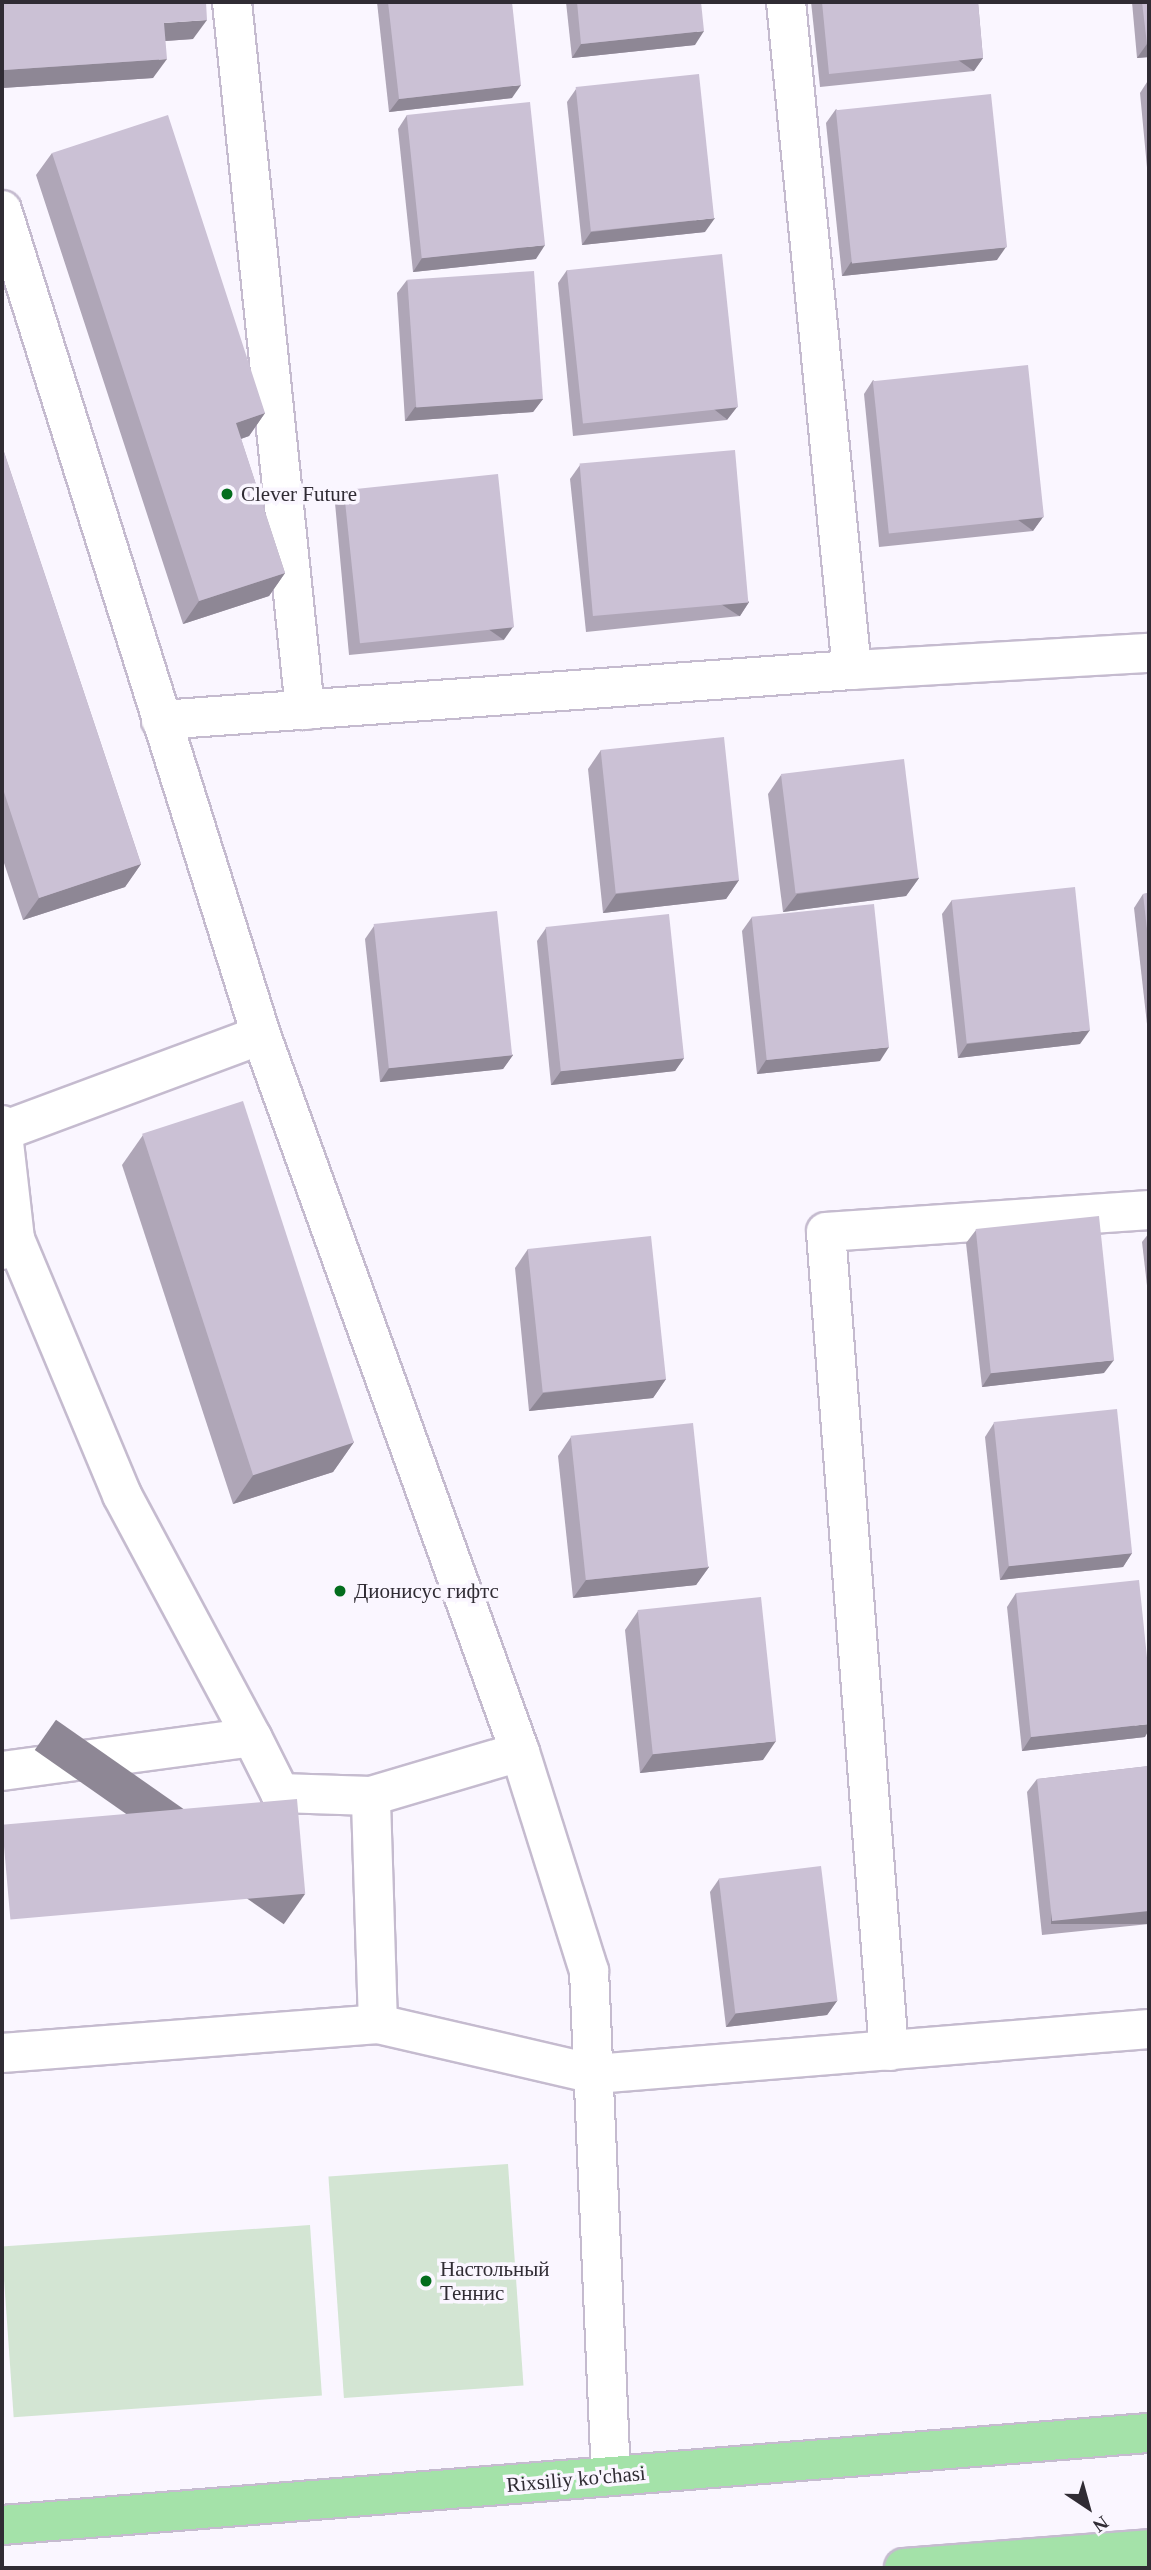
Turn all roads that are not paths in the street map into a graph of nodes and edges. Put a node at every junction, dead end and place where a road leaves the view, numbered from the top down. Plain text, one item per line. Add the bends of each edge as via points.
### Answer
1 (232, 2) edge
2 (786, 2) edge
3 (2, 210) edge
4 (1149, 653) edge
5 (852, 670) junction
6 (305, 710) junction
7 (161, 720) junction
8 (261, 1035) junction
9 (3, 1128) edge
10 (1149, 1210) edge
11 (8, 1245) edge
12 (252, 1737) junction
13 (520, 1752) junction
14 (2, 1771) edge
15 (371, 1796) junction
16 (378, 2024) junction
17 (1149, 2029) edge
18 (889, 2051) junction
19 (2, 2053) edge
20 (595, 2074) junction
21 (1149, 2433) edge
22 (611, 2476) junction
23 (2, 2525) edge
24 (1149, 2549) edge
25 (904, 2568) edge

1 - 6 street
2 - 5 street
3 - 7 street
4 - 5 street
5 - 6 street
6 - 7 street
7 - 8 street
8 - 9 street
8 - 13 street
9 - 11 street
10 - 18 street via 826,1232
11 - 12 street via 121,1495
12 - 14 street
12 - 15 street via 280,1793
13 - 15 street
13 - 20 street via 589,1971
15 - 16 street
16 - 19 street
16 - 20 street
17 - 18 street
18 - 20 street
20 - 22 street
21 - 22 main road, Rixsiliy ko'chasi
22 - 23 main road, Rixsiliy ko'chasi
24 - 25 main road

